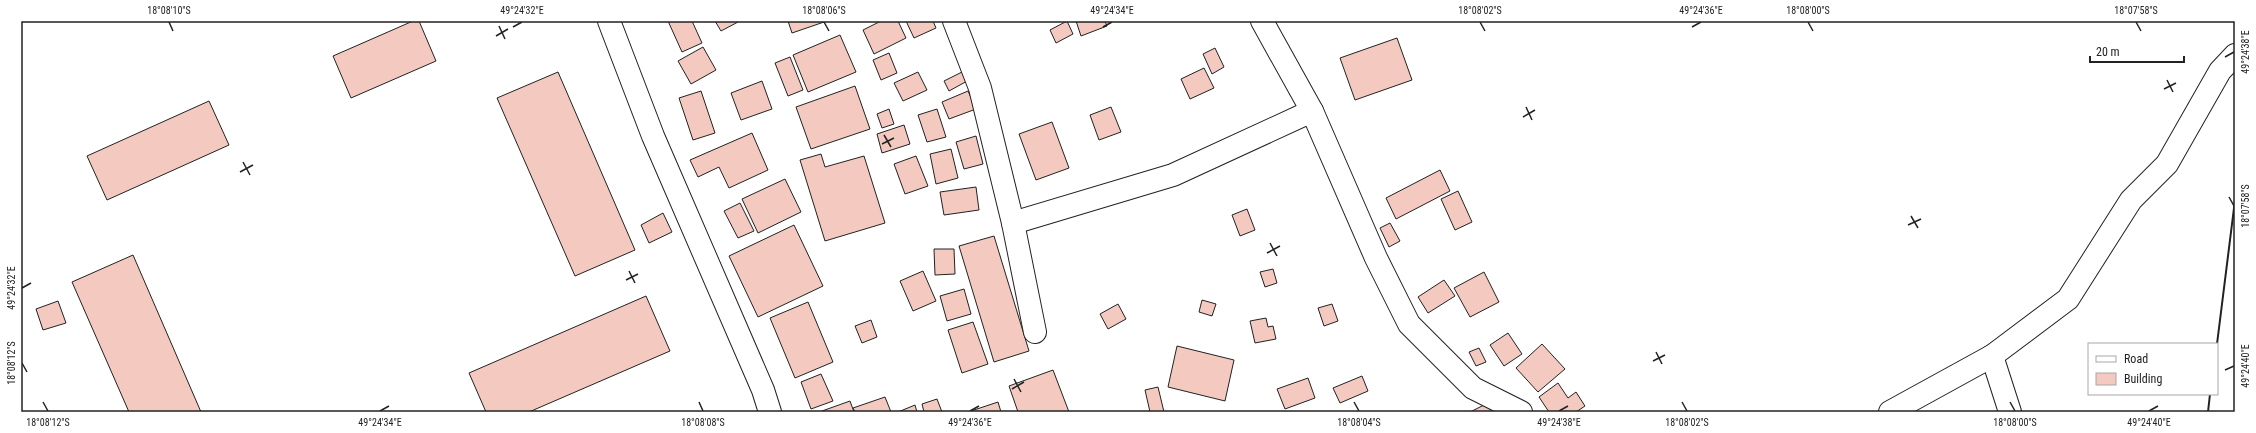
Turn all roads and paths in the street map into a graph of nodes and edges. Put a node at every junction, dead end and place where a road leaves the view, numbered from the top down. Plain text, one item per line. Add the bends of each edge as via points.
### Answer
1 (609, 21) edge
2 (954, 21) edge
3 (1262, 21) edge
4 (2235, 55) edge
5 (1312, 112) junction
6 (1013, 223) junction
7 (1035, 332) dead end
8 (1992, 356) junction
9 (770, 412) edge
10 (1522, 412) edge
11 (1890, 412) edge
12 (2010, 412) edge

1 - 9 street via 653,136 763,390
2 - 6 street via 980,88
3 - 5 street
4 - 8 street via 2220,71 2166,164 2131,200 2068,299
5 - 6 street via 1173,175
5 - 10 street via 1376,258 1409,324 1473,388
6 - 7 street
8 - 11 street
8 - 12 street

